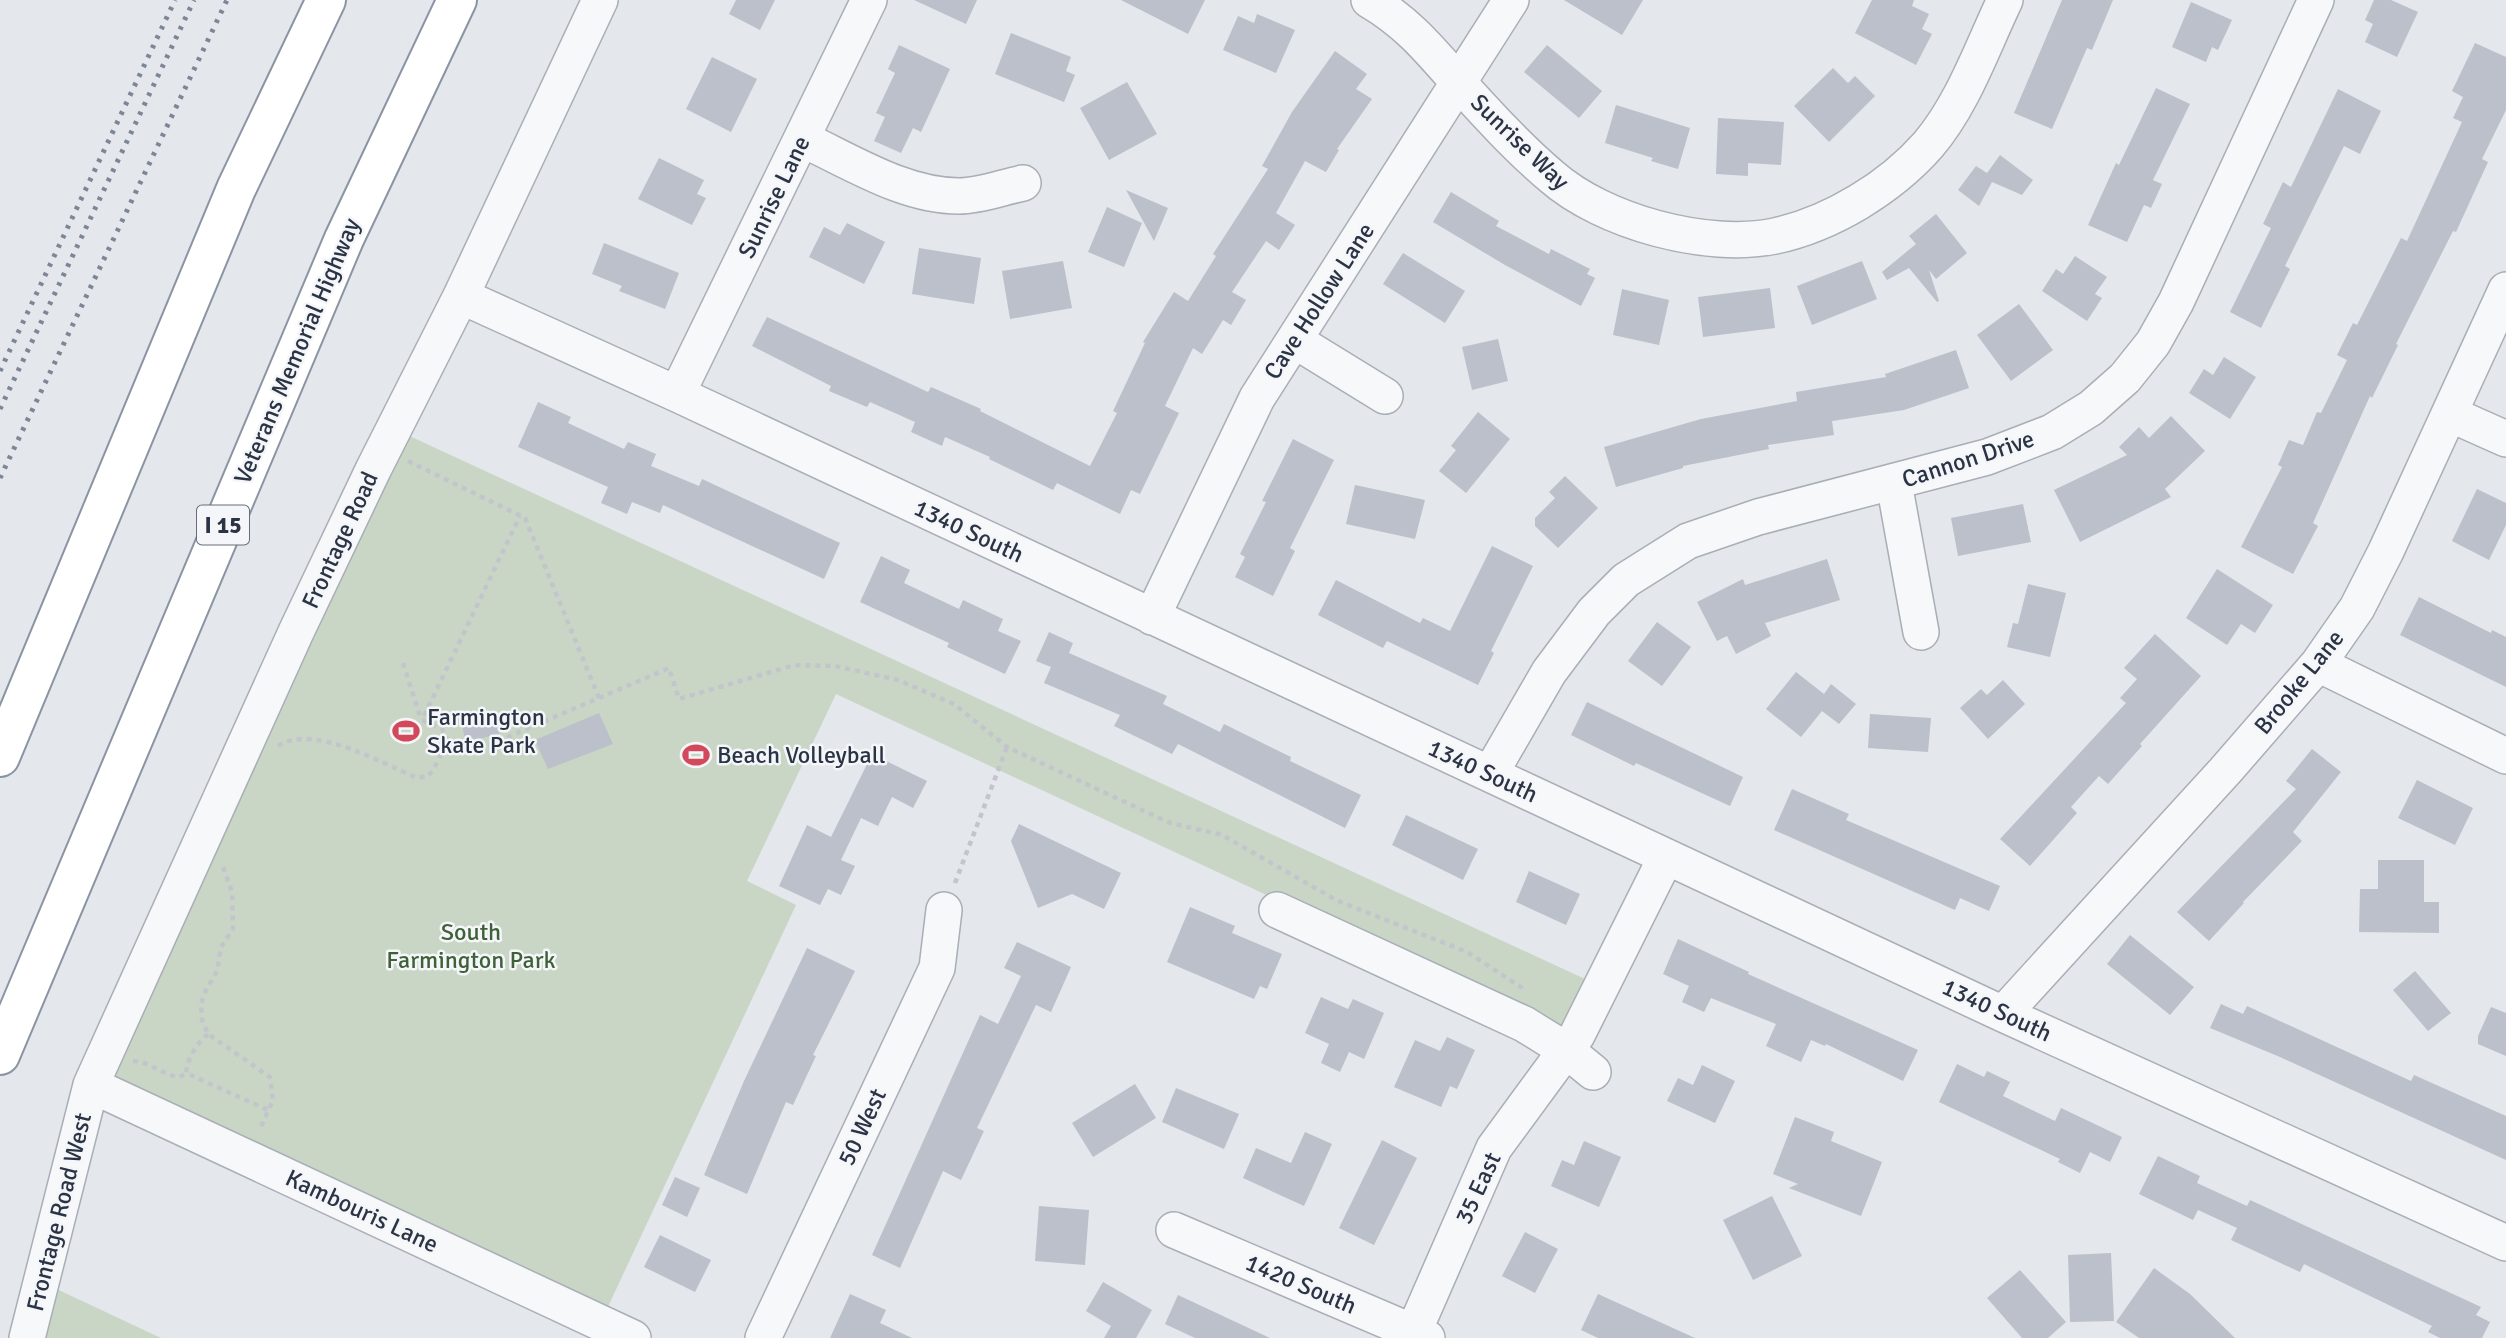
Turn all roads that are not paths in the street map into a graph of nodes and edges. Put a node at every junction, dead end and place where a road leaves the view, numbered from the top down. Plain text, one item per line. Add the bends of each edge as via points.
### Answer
1 (326, 0) edge
2 (457, 0) edge
3 (600, 0) edge
4 (869, 0) edge
5 (1369, 0) edge
6 (1511, 0) edge
7 (2005, 0) edge
8 (2316, 0) edge
9 (1458, 82) junction
10 (802, 139) junction
11 (1023, 183) dead end
12 (2506, 290) edge
13 (461, 296) junction
14 (1294, 340) junction
15 (677, 394) junction
16 (1385, 397) dead end
17 (2450, 414) junction
18 (2506, 439) edge
19 (1894, 483) junction
20 (1152, 617) junction
21 (1921, 632) dead end
22 (2318, 664) junction
23 (2506, 756) edge
24 (0, 757) edge
25 (1490, 774) junction
26 (1667, 857) junction
27 (944, 910) road end
28 (1278, 910) dead end
29 (2003, 1014) junction
30 (1566, 1050) junction
31 (0, 1055) edge
32 (1593, 1072) dead end
33 (91, 1085) junction
34 (1174, 1230) dead end
35 (2506, 1243) edge
36 (1417, 1336) edge
37 (27, 1338) edge
38 (633, 1338) edge
39 (763, 1338) edge

1 - 24 highway via 236,189
2 - 31 highway, Veterans Memorial Highway / I 15 via 344,239
3 - 13 street, Frontage Road
4 - 10 street, Sunrise Lane
5 - 9 street, Sunrise Way via 1423,41
6 - 9 street, Cave Hollow Lane
7 - 9 street, Sunrise Way via 1952,109 1928,145 1869,196 1819,222 1774,236 1694,236 1634,223 1582,200 1552,177
8 - 19 street, Cannon Drive via 2176,302 2153,343 2125,378 2091,408 2052,432 1987,457
9 - 14 street, Cave Hollow Lane
10 - 11 street via 928,194 962,196
10 - 15 street, Sunrise Lane
12 - 17 street, Brooke Lane
13 - 15 street, 1340 South
13 - 33 street, Frontage Road via 383,449 247,738
14 - 16 street
14 - 20 street, Cave Hollow Lane via 1257,398
15 - 20 street, 1340 South
17 - 18 street
17 - 22 street, Brooke Lane via 2357,608
19 - 21 street
19 - 25 street, Cannon Drive via 1758,517 1688,541 1626,580 1594,612 1549,672
20 - 25 street, 1340 South
22 - 23 street
22 - 29 street, Brooke Lane
25 - 26 street, 1340 South
26 - 29 street, 1340 South
26 - 30 street, 35 East
27 - 39 street, 50 West via 937,968
28 - 30 street via 1524,1024
29 - 35 street, 1340 South
30 - 32 street
30 - 36 street, 35 East via 1494,1148
33 - 37 street, Frontage Road West
33 - 38 street, Kambouris Lane
34 - 36 street, 1420 South

